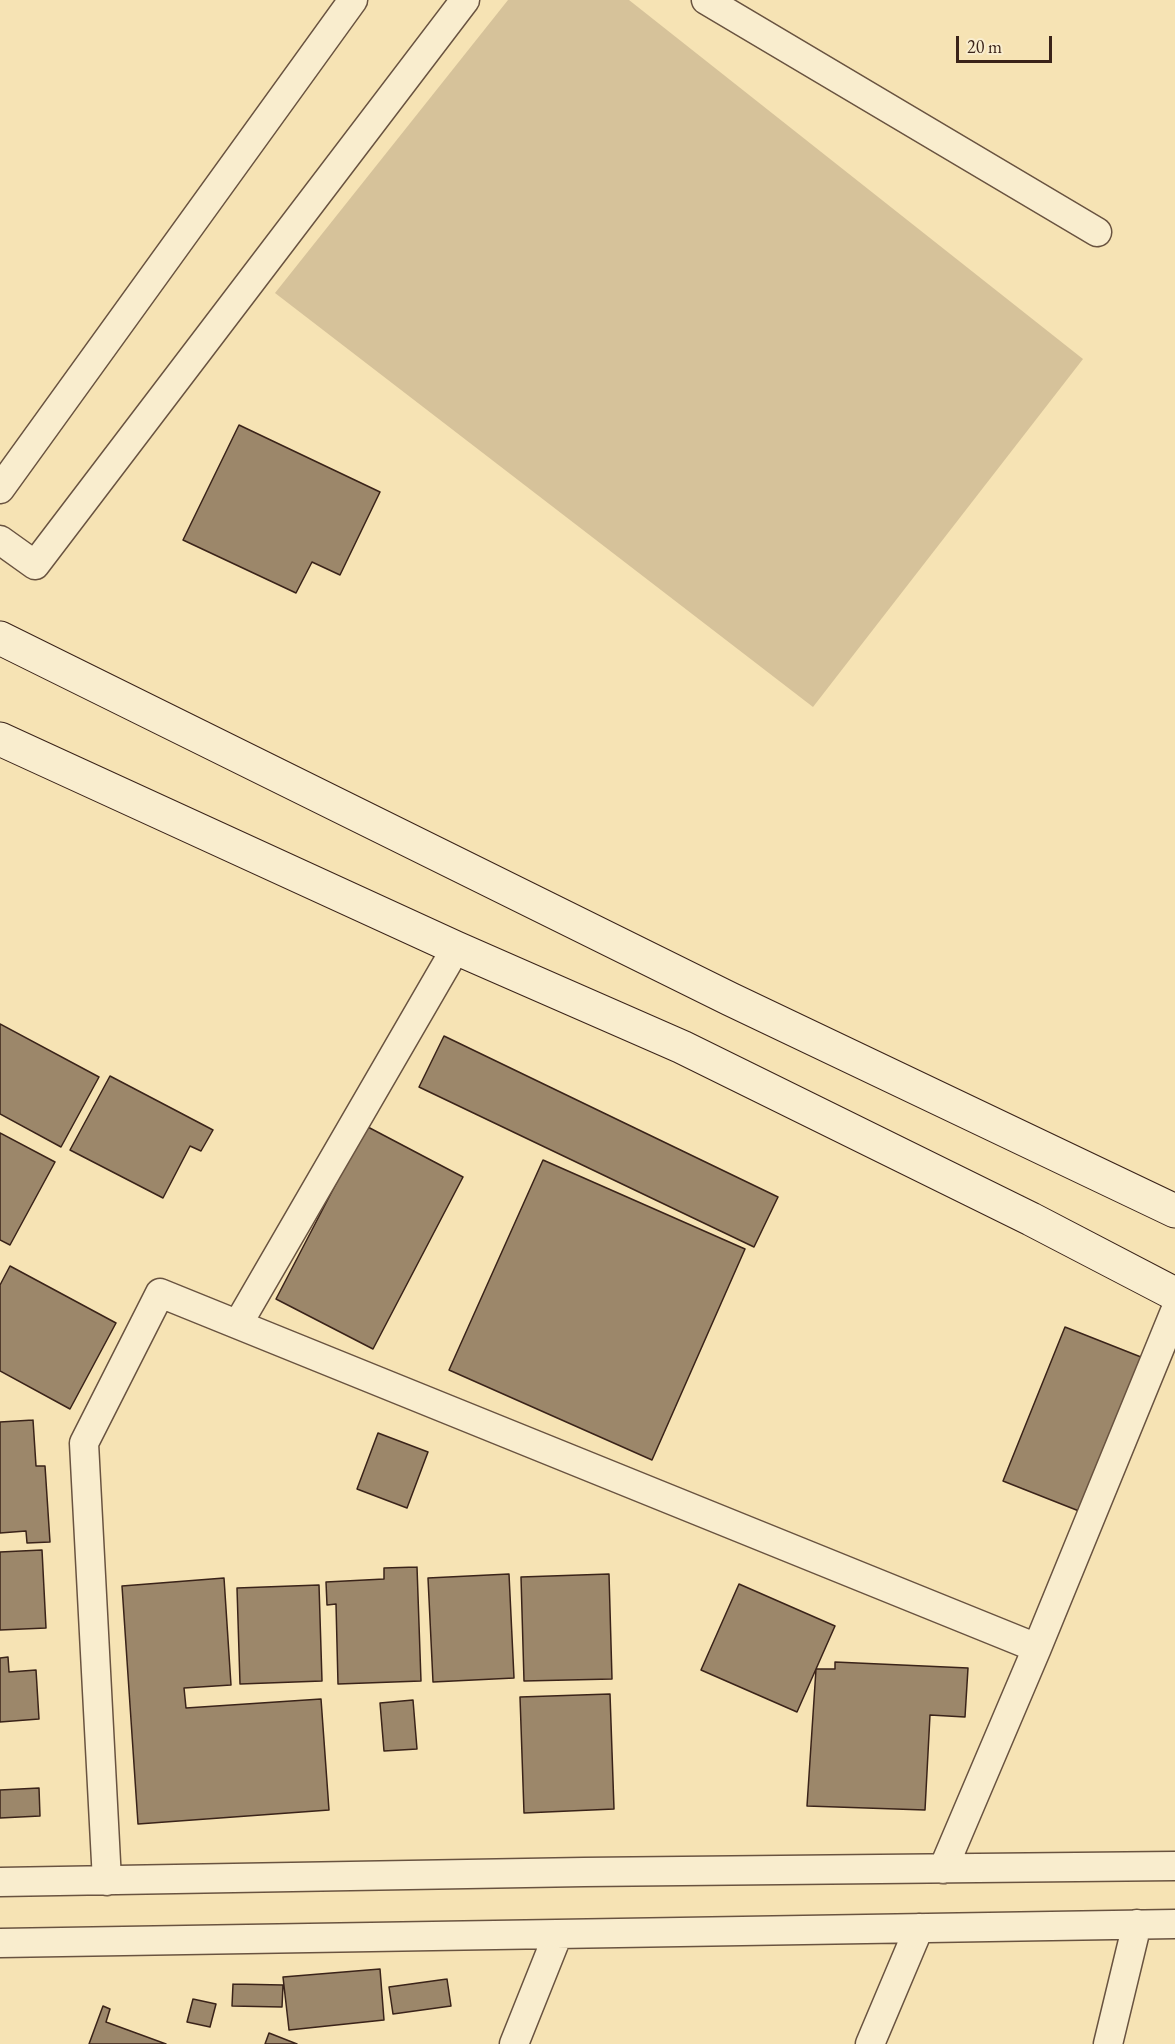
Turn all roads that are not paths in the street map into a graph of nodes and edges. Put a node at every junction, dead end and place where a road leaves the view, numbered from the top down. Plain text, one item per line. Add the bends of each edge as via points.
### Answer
1 (353, 0) edge
2 (465, 0) edge
3 (706, 0) edge
4 (1097, 232) dead end
5 (0, 489) edge
6 (0, 540) edge
7 (0, 638) edge
8 (0, 739) edge
9 (456, 948) junction
10 (1175, 1211) edge
11 (1175, 1294) edge
12 (1175, 1311) edge
13 (238, 1324) junction
14 (1037, 1648) junction
15 (1175, 1866) edge
16 (943, 1869) junction
17 (107, 1881) junction
18 (0, 1882) edge
19 (1137, 1924) junction
20 (1175, 1924) edge
21 (919, 1928) junction
22 (558, 1934) junction
23 (0, 1943) edge
24 (514, 2044) edge
25 (870, 2044) edge
26 (1108, 2044) edge

1 - 5 street
2 - 6 street via 35,565
3 - 4 street
7 - 10 main road via 719,994
8 - 9 main road
9 - 11 main road via 682,1047
9 - 13 street
12 - 14 street
13 - 14 street
13 - 17 street via 160,1293 84,1443
14 - 16 street
15 - 16 street
16 - 17 street
17 - 18 street
19 - 20 street
19 - 21 street
19 - 26 street
21 - 22 street
21 - 25 street
22 - 23 street
22 - 24 street

